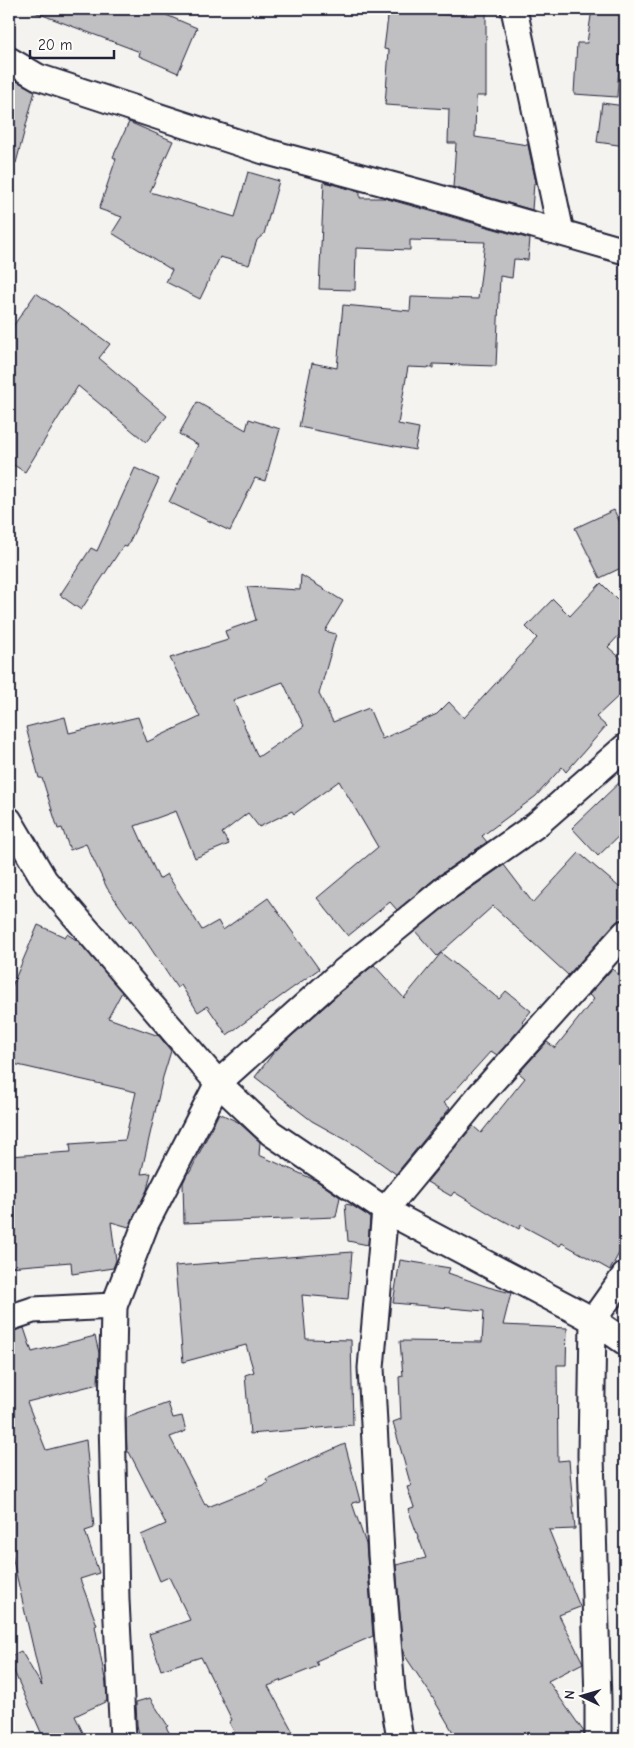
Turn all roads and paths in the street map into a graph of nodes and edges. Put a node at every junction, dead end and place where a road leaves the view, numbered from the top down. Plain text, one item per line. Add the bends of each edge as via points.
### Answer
1 (514, 9) edge
2 (9, 60) edge
3 (561, 232) junction
4 (625, 251) edge
5 (625, 747) edge
6 (9, 820) edge
7 (625, 933) edge
8 (218, 1083) junction
9 (385, 1210) junction
10 (625, 1275) edge
11 (114, 1306) junction
12 (9, 1318) edge
13 (593, 1320) junction
14 (625, 1342) edge
15 (123, 1739) edge
16 (400, 1739) edge
17 (598, 1739) edge

1 - 3 street
2 - 3 street via 38,78 264,151
3 - 4 street
5 - 8 street via 536,825 446,888 333,980
6 - 8 street via 45,881
7 - 9 street via 480,1095
8 - 9 street via 271,1134
8 - 11 street via 146,1223
9 - 13 street
9 - 16 street via 371,1368 392,1691
10 - 13 street
11 - 12 street via 33,1310
11 - 15 street via 112,1418 116,1610
13 - 14 street
13 - 17 street via 591,1456

